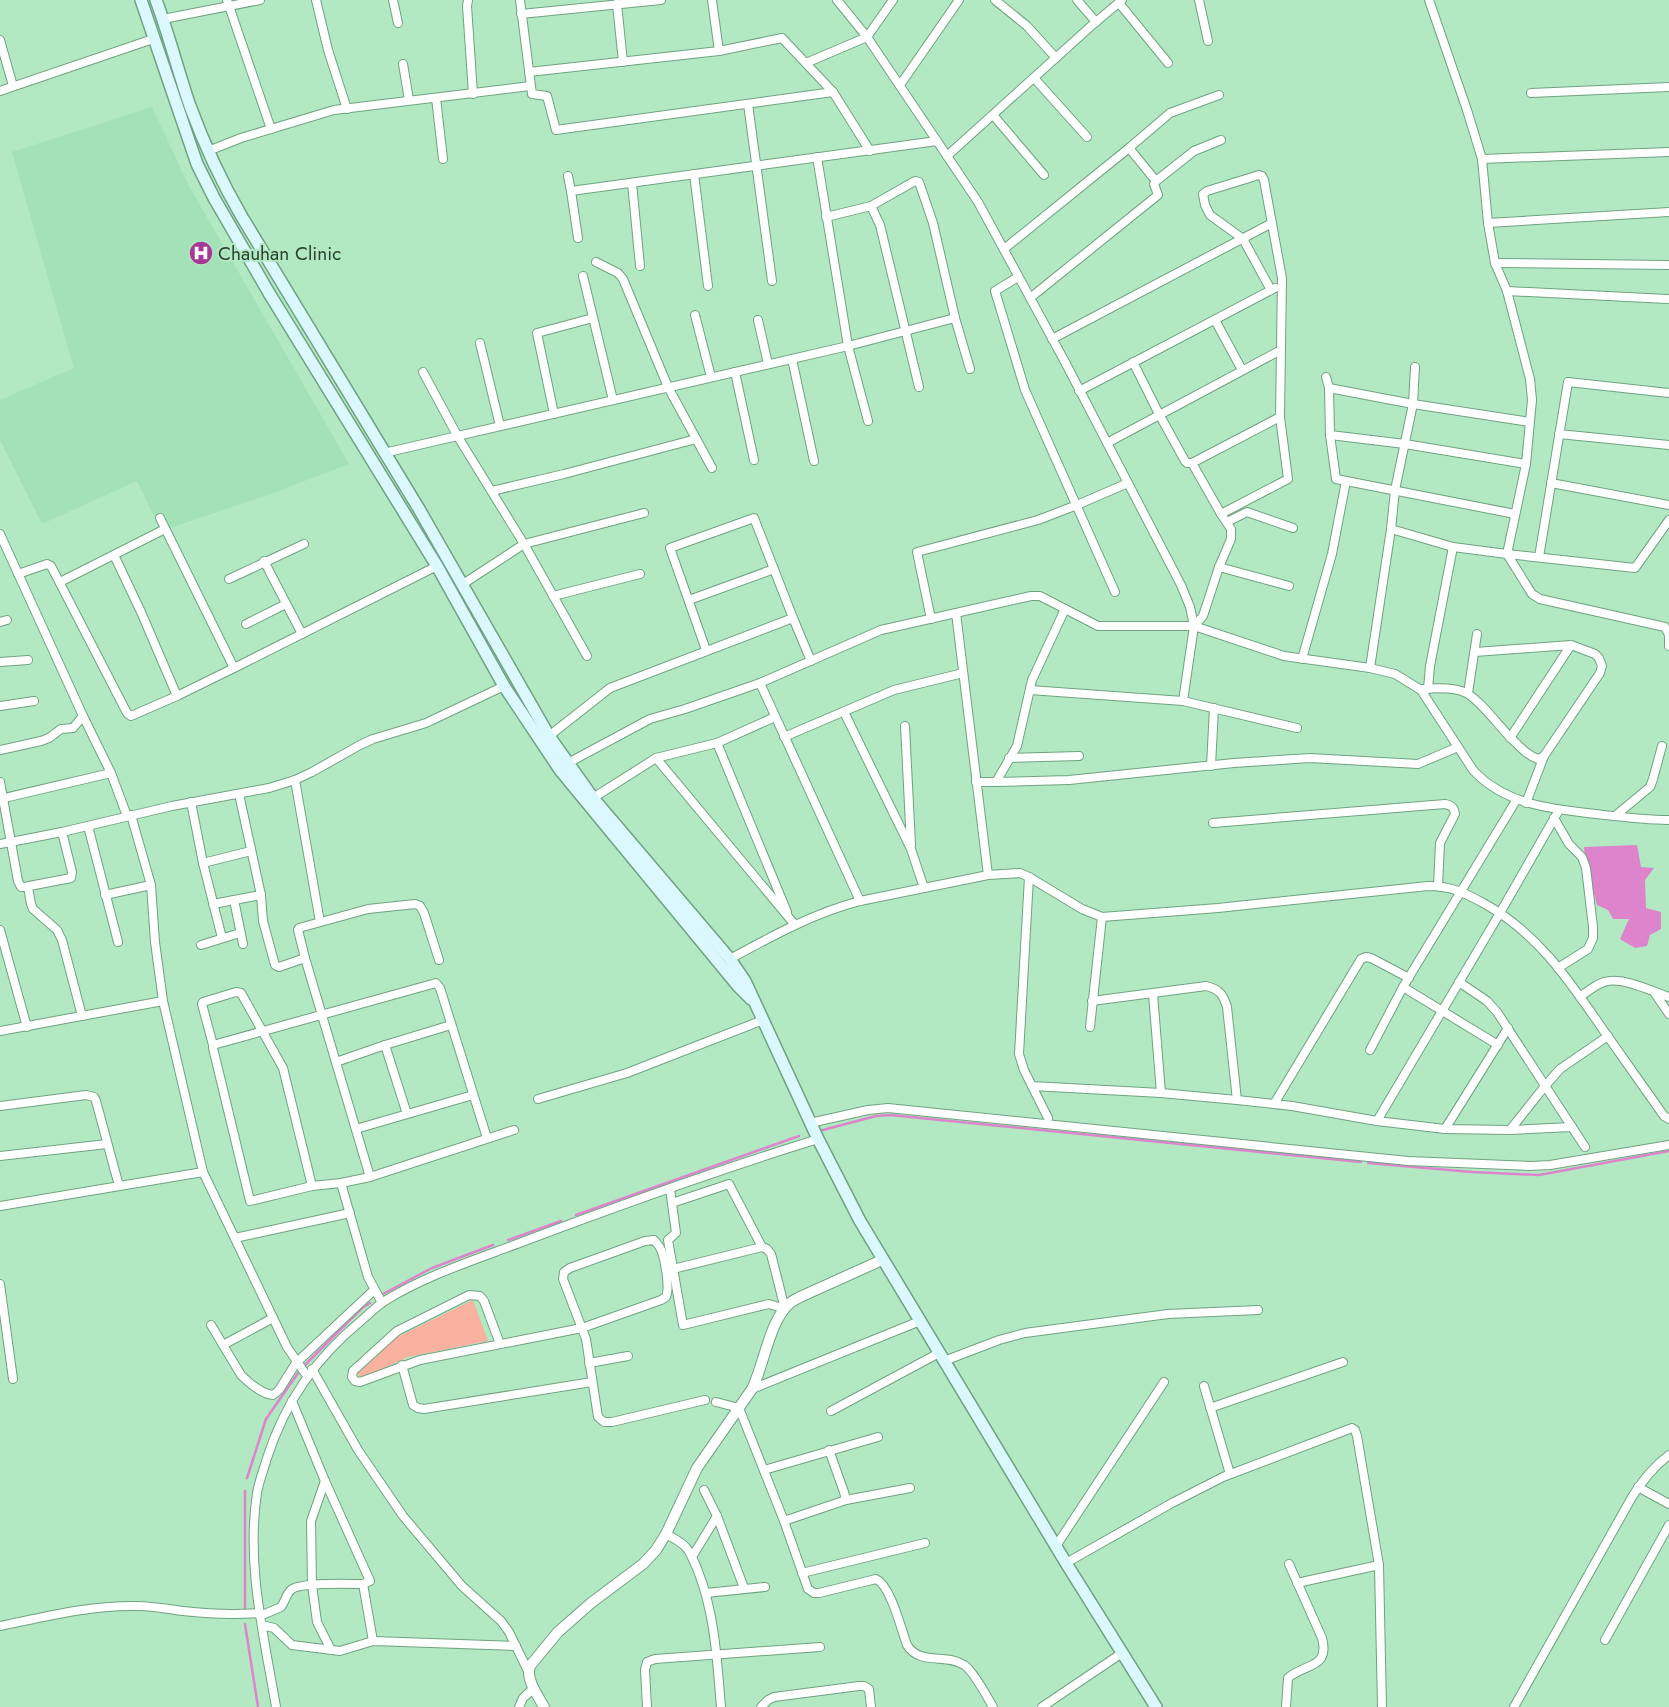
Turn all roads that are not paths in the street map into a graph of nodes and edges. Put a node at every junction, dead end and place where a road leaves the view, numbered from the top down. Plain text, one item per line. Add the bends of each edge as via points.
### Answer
1 (141, 0) edge
2 (156, 0) edge
3 (260, 0) edge
4 (316, 0) edge
5 (393, 0) edge
6 (468, 0) edge
7 (520, 0) edge
8 (661, 0) edge
9 (712, 0) edge
10 (837, 0) edge
11 (893, 0) edge
12 (960, 0) edge
13 (995, 0) edge
14 (1077, 0) edge
15 (1198, 0) edge
16 (1429, 0) edge
17 (1120, 1) edge
18 (228, 3) edge
19 (617, 4) junction
20 (521, 14) junction
21 (163, 19) junction
22 (1096, 22) junction
23 (398, 23) dead end
24 (867, 36) junction
25 (153, 39) junction
26 (0, 40) edge
27 (1208, 42) dead end
28 (720, 51) junction
29 (1056, 58) junction
30 (623, 62) junction
31 (806, 63) junction
32 (1168, 63) dead end
33 (403, 64) dead end
34 (528, 72) junction
35 (1034, 78) junction
36 (900, 85) junction
37 (14, 86) junction
38 (530, 86) junction
39 (1669, 87) edge
40 (0, 91) edge
41 (833, 92) junction
42 (473, 94) junction
43 (1531, 94) dead end
44 (1219, 95) dead end
45 (436, 98) junction
46 (409, 100) junction
47 (748, 104) junction
48 (347, 108) junction
49 (993, 115) junction
50 (271, 129) junction
51 (1087, 137) dead end
52 (1221, 140) dead end
53 (937, 141) junction
54 (1129, 148) junction
55 (208, 151) junction
56 (870, 151) junction
57 (1669, 152) edge
58 (947, 156) junction
59 (817, 157) junction
60 (443, 159) dead end
61 (1482, 159) junction
62 (756, 165) junction
63 (694, 174) junction
64 (1044, 174) dead end
65 (568, 176) dead end
66 (1156, 181) junction
67 (632, 182) junction
68 (571, 191) junction
69 (871, 206) junction
70 (1669, 212) edge
71 (826, 217) junction
72 (1272, 223) junction
73 (1488, 224) junction
74 (578, 238) dead end
75 (1243, 238) junction
76 (1004, 249) junction
77 (596, 262) dead end
78 (1495, 263) junction
79 (640, 266) dead end
80 (1669, 266) edge
81 (582, 276) dead end
82 (1018, 277) junction
83 (772, 281) dead end
84 (1282, 285) junction
85 (708, 286) dead end
86 (1271, 290) junction
87 (1508, 291) junction
88 (1030, 298) junction
89 (1667, 299) dead end
90 (695, 315) dead end
91 (593, 318) junction
92 (956, 318) junction
93 (758, 320) dead end
94 (1214, 320) junction
95 (905, 331) junction
96 (1052, 339) junction
97 (480, 343) dead end
98 (848, 346) junction
99 (1280, 350) junction
100 (792, 359) junction
101 (1133, 362) junction
102 (768, 364) junction
103 (1415, 367) dead end
104 (970, 369) dead end
105 (1242, 370) junction
106 (423, 372) dead end
107 (735, 372) junction
108 (711, 377) junction
109 (1326, 377) dead end
110 (668, 387) junction
111 (919, 387) dead end
112 (1328, 388) junction
113 (1080, 390) junction
114 (1669, 393) edge
115 (613, 400) junction
116 (1413, 404) junction
117 (554, 414) junction
118 (1159, 414) junction
119 (1280, 417) junction
120 (868, 421) dead end
121 (1530, 422) junction
122 (500, 426) junction
123 (1559, 434) junction
124 (1330, 435) junction
125 (458, 437) junction
126 (696, 439) junction
127 (1107, 443) junction
128 (1405, 444) junction
129 (1669, 446) edge
130 (384, 453) junction
131 (754, 460) dead end
132 (814, 461) dead end
133 (1192, 462) junction
134 (1526, 464) junction
135 (712, 468) dead end
136 (1346, 480) junction
137 (1128, 483) junction
138 (1551, 483) junction
139 (1395, 490) junction
140 (492, 491) junction
141 (1077, 505) junction
142 (1669, 505) edge
143 (644, 513) dead end
144 (1221, 514) junction
145 (1515, 514) junction
146 (160, 518) dead end
147 (1669, 520) edge
148 (1227, 522) junction
149 (1293, 528) dead end
150 (165, 529) junction
151 (1391, 529) junction
152 (0, 534) edge
153 (304, 544) dead end
154 (524, 544) junction
155 (1453, 547) junction
156 (1507, 554) junction
157 (114, 555) junction
158 (1539, 557) junction
159 (264, 561) junction
160 (437, 566) junction
161 (1219, 567) junction
162 (774, 568) junction
163 (18, 574) junction
164 (640, 574) dead end
165 (229, 579) dead end
166 (60, 582) junction
167 (463, 584) junction
168 (1289, 586) dead end
169 (1115, 592) dead end
170 (554, 596) junction
171 (688, 600) junction
172 (286, 604) junction
173 (1065, 609) junction
174 (956, 613) junction
175 (793, 618) junction
176 (931, 619) junction
177 (246, 624) dead end
178 (1194, 626) junction
179 (302, 634) junction
180 (1477, 634) dead end
181 (1572, 645) junction
182 (1669, 646) edge
183 (706, 650) junction
184 (1475, 652) junction
185 (588, 656) dead end
186 (1302, 659) junction
187 (28, 660) dead end
188 (811, 660) junction
189 (0, 662) edge
190 (234, 668) junction
191 (1370, 668) junction
192 (963, 673) junction
193 (760, 683) junction
194 (504, 686) junction
195 (1425, 689) junction
196 (1030, 690) junction
197 (1468, 693) junction
198 (177, 696) junction
199 (34, 701) dead end
200 (1183, 701) junction
201 (0, 706) edge
202 (1214, 708) junction
203 (844, 712) junction
204 (83, 716) junction
205 (775, 717) junction
206 (905, 726) dead end
207 (1297, 728) dead end
208 (549, 736) junction
209 (784, 737) junction
210 (1510, 738) junction
211 (717, 743) junction
212 (1458, 746) junction
213 (1662, 746) dead end
214 (0, 750) edge
215 (1079, 756) dead end
216 (1544, 756) junction
217 (656, 758) junction
218 (1009, 758) junction
219 (568, 763) junction
220 (1211, 766) junction
221 (111, 773) junction
222 (295, 780) junction
223 (0, 782) edge
224 (976, 782) junction
225 (996, 782) junction
226 (239, 794) junction
227 (593, 798) junction
228 (2, 799) edge
229 (1517, 799) junction
230 (191, 802) junction
231 (1526, 803) junction
232 (1559, 810) junction
233 (129, 815) junction
234 (1616, 816) junction
235 (1554, 818) junction
236 (1669, 820) edge
237 (1213, 823) dead end
238 (88, 826) junction
239 (62, 832) junction
240 (11, 842) junction
241 (0, 844) edge
242 (911, 849) junction
243 (251, 851) junction
244 (203, 863) junction
245 (988, 875) junction
246 (1029, 877) junction
247 (151, 885) junction
248 (1438, 886) junction
249 (28, 887) junction
250 (924, 888) junction
251 (1461, 891) junction
252 (105, 895) junction
253 (261, 895) junction
254 (234, 900) junction
255 (860, 901) junction
256 (213, 904) junction
257 (1500, 913) junction
258 (1102, 917) junction
259 (320, 922) junction
260 (793, 922) junction
261 (0, 930) edge
262 (240, 933) junction
263 (222, 938) junction
264 (118, 942) dead end
265 (243, 944) dead end
266 (201, 945) dead end
267 (305, 958) junction
268 (730, 959) junction
269 (440, 960) dead end
270 (1558, 968) junction
271 (1409, 978) junction
272 (1459, 982) junction
273 (1403, 987) junction
274 (1654, 992) junction
275 (1153, 994) junction
276 (1580, 996) junction
277 (1669, 997) edge
278 (163, 1001) junction
279 (1092, 1001) junction
280 (756, 1004) junction
281 (1442, 1010) junction
282 (1669, 1014) edge
283 (322, 1015) junction
284 (82, 1016) junction
285 (764, 1020) junction
286 (451, 1025) junction
287 (27, 1027) junction
288 (1090, 1027) dead end
289 (1508, 1028) junction
290 (261, 1030) junction
291 (0, 1031) edge
292 (1608, 1036) junction
293 (213, 1045) junction
294 (385, 1045) junction
295 (1498, 1045) junction
296 (1370, 1050) dead end
297 (336, 1062) junction
298 (1032, 1086) junction
299 (1545, 1086) junction
300 (1161, 1093) junction
301 (474, 1095) junction
302 (538, 1099) dead end
303 (1237, 1100) junction
304 (1274, 1104) junction
305 (0, 1106) edge
306 (407, 1114) junction
307 (1048, 1118) dead end
308 (1669, 1119) edge
309 (1377, 1120) junction
310 (810, 1123) junction
311 (1572, 1127) junction
312 (1445, 1128) junction
313 (356, 1129) junction
314 (514, 1130) dead end
315 (1510, 1130) junction
316 (486, 1138) junction
317 (818, 1139) junction
318 (107, 1144) junction
319 (1669, 1145) edge
320 (1585, 1147) dead end
321 (0, 1156) edge
322 (203, 1172) junction
323 (370, 1177) junction
324 (341, 1184) junction
325 (119, 1186) junction
326 (312, 1186) junction
327 (670, 1189) junction
328 (672, 1203) junction
329 (0, 1206) edge
330 (350, 1213) junction
331 (235, 1238) junction
332 (762, 1247) junction
333 (882, 1260) junction
334 (673, 1269) junction
335 (0, 1284) edge
336 (374, 1290) junction
337 (382, 1303) junction
338 (785, 1309) junction
339 (1258, 1310) dead end
340 (273, 1318) junction
341 (920, 1321) junction
342 (211, 1325) dead end
343 (582, 1328) junction
344 (500, 1344) junction
345 (223, 1346) junction
346 (628, 1356) dead end
347 (9, 1357) junction
348 (942, 1357) junction
349 (0, 1358) edge
350 (296, 1362) junction
351 (1343, 1362) dead end
352 (589, 1363) junction
353 (402, 1366) junction
354 (312, 1369) junction
355 (306, 1376) junction
356 (13, 1379) dead end
357 (592, 1382) junction
358 (1164, 1382) dead end
359 (1204, 1386) dead end
360 (752, 1389) junction
361 (705, 1400) dead end
362 (292, 1401) junction
363 (716, 1402) dead end
364 (739, 1408) junction
365 (1210, 1408) junction
366 (831, 1411) dead end
367 (878, 1437) dead end
368 (829, 1450) junction
369 (1669, 1456) edge
370 (764, 1470) junction
371 (1230, 1474) junction
372 (325, 1481) junction
373 (1638, 1487) junction
374 (910, 1488) dead end
375 (704, 1490) dead end
376 (846, 1500) junction
377 (1669, 1504) edge
378 (717, 1516) junction
379 (784, 1521) junction
380 (1669, 1525) edge
381 (666, 1534) junction
382 (925, 1543) dead end
383 (1056, 1546) junction
384 (692, 1556) junction
385 (1066, 1563) junction
386 (1289, 1564) dead end
387 (1379, 1565) junction
388 (802, 1573) junction
389 (1297, 1583) junction
390 (363, 1584) junction
391 (312, 1585) junction
392 (765, 1587) dead end
393 (744, 1588) junction
394 (706, 1593) junction
395 (260, 1614) junction
396 (262, 1625) junction
397 (0, 1626) edge
398 (1605, 1640) dead end
399 (373, 1641) junction
400 (516, 1646) junction
401 (820, 1647) dead end
402 (331, 1650) junction
403 (1122, 1653) junction
404 (716, 1654) junction
405 (528, 1671) junction
406 (534, 1688) junction
407 (276, 1707) edge
408 (519, 1707) edge
409 (544, 1707) edge
410 (648, 1707) edge
411 (721, 1707) edge
412 (761, 1707) edge
413 (871, 1707) edge
414 (993, 1707) edge
415 (1042, 1707) edge
416 (1156, 1707) edge
417 (1286, 1707) edge
418 (1382, 1707) edge
419 (1514, 1707) edge

1 - 25 main road
2 - 21 main road
3 - 18 street
4 - 48 street
5 - 23 street
6 - 42 street
7 - 20 street
8 - 19 street
9 - 28 street
10 - 24 street
11 - 24 street
12 - 36 street
13 - 29 street via 1027,26
14 - 22 street
15 - 27 street
16 - 61 street
17 - 22 street
17 - 32 street
18 - 21 street
18 - 50 street
19 - 20 street
19 - 30 street
20 - 34 street
21 - 55 main road via 190,106
22 - 29 street
24 - 31 street
24 - 36 street
25 - 37 street
25 - 160 main road via 197,164 214,198
26 - 37 street
28 - 30 street
28 - 31 street via 782,38
29 - 35 street
30 - 34 street
31 - 41 street
33 - 46 street
34 - 38 street
35 - 49 street
35 - 51 street
36 - 53 street
37 - 40 street
38 - 42 street
38 - 47 street via 532,94 547,96 556,130
39 - 43 street
41 - 47 street
41 - 56 street
42 - 45 street
44 - 54 street via 1170,112
45 - 46 street
45 - 60 street
46 - 48 street
47 - 62 street
48 - 50 street
49 - 58 street
49 - 64 street
50 - 55 street
52 - 66 street via 1194,151
53 - 56 street
53 - 58 street
54 - 66 street
54 - 76 street
55 - 130 main road via 242,217
56 - 59 street
57 - 61 street
58 - 76 street
59 - 62 street
59 - 71 street
61 - 73 street
62 - 63 street
62 - 83 street
63 - 67 street
63 - 85 street
65 - 68 street
66 - 88 street via 1158,195
67 - 68 street
67 - 79 street
68 - 74 street
69 - 71 street
69 - 92 street via 918,182 933,223
69 - 95 street via 880,225
70 - 73 street
71 - 98 street
72 - 75 street
72 - 75 street via 1261,175 1204,192 1203,199 1210,215
72 - 84 street
73 - 78 street
75 - 86 street
75 - 96 street
76 - 82 street
77 - 110 street via 623,279
78 - 80 street
78 - 87 street
81 - 91 street
82 - 88 street
82 - 141 street via 995,291 1025,390
84 - 86 street
84 - 99 street
86 - 94 street
87 - 89 street
87 - 121 street via 1530,379
88 - 96 street
90 - 108 street
91 - 115 street
91 - 117 street via 537,333
92 - 95 street
92 - 104 street
93 - 102 street
94 - 101 street
94 - 105 street
95 - 98 street
95 - 111 street
96 - 113 street
97 - 122 street
98 - 100 street
98 - 120 street
99 - 105 street
99 - 119 street
100 - 102 street
100 - 132 street
101 - 113 street
101 - 118 street
102 - 107 street
103 - 116 street
105 - 118 street
106 - 125 street
107 - 108 street
107 - 131 street
108 - 110 street
109 - 112 street
110 - 115 street
110 - 126 street
112 - 116 street
112 - 124 street
113 - 127 street
114 - 123 street via 1568,382
115 - 117 street
116 - 121 street
116 - 128 street
117 - 122 street
118 - 127 street
118 - 133 street via 1184,461
119 - 133 street
119 - 144 street via 1288,479
121 - 134 street
122 - 125 street
123 - 129 street
123 - 138 street
124 - 128 street
124 - 136 street via 1336,479
125 - 130 street
125 - 140 street
126 - 135 street
126 - 140 street
127 - 137 street
128 - 134 street
128 - 139 street
130 - 167 main road
133 - 144 street
134 - 145 street
136 - 139 street
136 - 186 street via 1332,554
137 - 141 street
137 - 178 street via 1181,585
138 - 142 street
138 - 158 street
139 - 145 street
139 - 151 street
140 - 154 street
141 - 169 street
141 - 176 street via 1038,520 916,552
143 - 154 street
144 - 148 street
145 - 156 street
146 - 150 street
147 - 158 street via 1635,568
148 - 149 street via 1247,512
148 - 161 street via 1231,529 1230,539
150 - 157 street
150 - 190 street
151 - 155 street
151 - 191 street
152 - 163 street
153 - 159 street
154 - 167 street
154 - 170 street
155 - 156 street
155 - 195 street
156 - 158 street
156 - 182 street via 1532,594 1540,599 1665,627
157 - 166 street
157 - 198 street
159 - 165 street
159 - 172 street
160 - 179 street
160 - 194 main road
161 - 168 street
161 - 178 street via 1202,616
162 - 171 street
162 - 171 street via 754,518 670,548
162 - 175 street
163 - 166 street via 49,565
163 - 204 street
164 - 170 street
166 - 198 street via 131,716
167 - 208 main road
170 - 185 street
171 - 183 street
172 - 177 street
172 - 179 street
173 - 174 street via 1040,596 1031,596
173 - 178 street via 1098,626
173 - 196 street
174 - 176 street
174 - 192 street
175 - 183 street
175 - 188 street
176 - 188 street via 881,630
178 - 186 street
178 - 200 street
179 - 190 street
180 - 184 street
181 - 184 street
181 - 210 street
181 - 216 street via 1595,654 1602,666
183 - 208 street via 610,688
184 - 197 street
186 - 191 street
187 - 189 street
188 - 193 street
190 - 198 street
191 - 195 street via 1395,674
192 - 203 street via 894,690
192 - 224 street
193 - 205 street
193 - 219 street via 650,719
194 - 222 street via 426,723 373,739
194 - 280 main road via 586,803
195 - 197 street
195 - 212 street
196 - 200 street
196 - 218 street via 1017,746
197 - 210 street
199 - 201 street
200 - 202 street
202 - 207 street
202 - 220 street
203 - 209 street
203 - 242 street
204 - 214 street via 73,728 60,729 49,738
204 - 221 street
205 - 209 street
205 - 211 street
206 - 242 street
208 - 219 main road
209 - 255 street
210 - 216 street via 1531,757 1538,760
211 - 217 street
211 - 260 street
212 - 220 street via 1418,764 1310,758
212 - 229 street via 1482,779
213 - 234 street via 1650,787
215 - 218 street
216 - 231 street
217 - 227 street
217 - 260 street
218 - 225 street
219 - 227 main road
220 - 225 street via 1069,780
221 - 228 street
221 - 233 street
222 - 226 street
222 - 259 street
223 - 228 street
224 - 225 street
224 - 245 street
226 - 230 street
226 - 243 street
227 - 268 main road
228 - 240 street
229 - 231 street
229 - 251 street
230 - 233 street
230 - 244 street
231 - 232 street
232 - 234 street
232 - 235 street
233 - 238 street
233 - 247 street
234 - 236 street
235 - 257 street
235 - 270 street via 1568,844 1582,857 1586,868 1593,927 1591,945
237 - 248 street via 1451,805 1455,814 1440,843
238 - 239 street
238 - 252 street
239 - 240 street
239 - 249 street via 72,878
240 - 241 street
240 - 249 street via 18,885
242 - 250 street
243 - 244 street
243 - 253 street
244 - 256 street
245 - 246 street via 1020,873
245 - 250 street
246 - 258 street via 1082,909
246 - 298 street via 1019,1054
247 - 252 street
247 - 278 street
248 - 251 street
248 - 258 street
249 - 284 street via 34,909 57,930 62,940
250 - 255 street
251 - 257 street
251 - 271 street
252 - 264 street
253 - 254 street
253 - 267 street via 263,922 275,965 279,968
254 - 256 street
254 - 262 street
255 - 260 street
256 - 263 street
257 - 270 street via 1532,937
257 - 272 street
258 - 279 street
259 - 267 street via 299,928
259 - 269 street via 368,909 415,904 424,913
260 - 268 street
261 - 287 street
262 - 263 street
262 - 265 street
263 - 266 street
267 - 283 street
268 - 280 main road via 746,981
270 - 276 street
271 - 273 street
271 - 304 street via 1372,958 1362,959
272 - 281 street
272 - 289 street via 1487,1001
273 - 281 street
273 - 296 street
274 - 276 street via 1613,980
274 - 277 street
274 - 282 street
275 - 279 street
275 - 300 street
275 - 303 street via 1206,986 1218,989 1224,996
276 - 292 street
278 - 284 street
278 - 322 street
279 - 288 street
280 - 285 main road
281 - 295 street
281 - 309 street
283 - 286 street via 436,983
283 - 290 street
283 - 297 street
284 - 287 street
285 - 302 street via 627,1074
285 - 310 main road
286 - 294 street
286 - 301 street
287 - 291 street
289 - 295 street
289 - 299 street
290 - 293 street
290 - 293 street via 241,993 206,1000 202,1004
290 - 326 street via 283,1068
292 - 299 street via 1560,1069
292 - 308 street
293 - 326 street via 250,1201
294 - 297 street
294 - 306 street
295 - 312 street
297 - 313 street
298 - 300 street
298 - 307 street
299 - 311 street
299 - 315 street
300 - 303 street
301 - 306 street
301 - 316 street
303 - 304 street
304 - 309 street
305 - 318 street via 90,1095 96,1101
306 - 313 street
309 - 312 street
310 - 317 main road
310 - 319 street via 888,1108 1408,1161 1530,1166
311 - 315 street
311 - 320 street
312 - 315 street
313 - 323 street
314 - 316 street
316 - 323 street
317 - 327 street
317 - 333 main road
318 - 321 street
318 - 325 street
322 - 325 street
322 - 331 street
323 - 324 street
324 - 326 street
324 - 330 street
325 - 329 street
327 - 328 street
327 - 337 street via 431,1277
328 - 332 street via 729,1184
328 - 334 street via 676,1233 668,1240
330 - 331 street
330 - 336 street
331 - 340 street
332 - 334 street
332 - 338 street via 771,1254
333 - 338 street via 800,1297
333 - 341 main road
334 - 338 street via 683,1325 769,1304
335 - 347 street
336 - 337 street
336 - 350 street
337 - 354 street via 343,1336
338 - 360 street via 775,1325
339 - 348 street via 1168,1314 1025,1333
340 - 345 street
340 - 350 street
341 - 348 main road
341 - 360 street
342 - 345 street
343 - 343 street via 564,1272 654,1240 662,1254 668,1288 666,1297
343 - 344 street
343 - 352 street
344 - 353 street
344 - 353 street via 484,1301 480,1296 469,1294 397,1331 353,1371 352,1377 360,1382
345 - 350 street via 246,1380 268,1395 276,1393
346 - 352 street
347 - 349 street
347 - 356 street
348 - 366 street
348 - 383 main road
350 - 355 street
351 - 365 street
352 - 357 street
353 - 357 street via 413,1405 424,1409
354 - 355 street
354 - 400 street via 358,1450 403,1516 462,1586 502,1621
355 - 362 street
357 - 361 street via 598,1417 604,1422
358 - 383 street
359 - 365 street
360 - 364 street
362 - 372 street
362 - 395 street via 280,1424 257,1490 252,1534
363 - 364 street
364 - 370 street
364 - 381 street via 697,1468
365 - 371 street
367 - 368 street
368 - 370 street
368 - 376 street
369 - 373 street via 1655,1466
370 - 379 street
371 - 385 street
371 - 387 street via 1348,1429 1355,1430
372 - 390 street via 370,1581
372 - 391 street via 311,1521
373 - 377 street
373 - 419 street
374 - 376 street
375 - 378 street
376 - 379 street
378 - 384 street
378 - 393 street
379 - 388 street
380 - 398 street
381 - 384 street via 681,1543
381 - 405 street via 643,1564 558,1632
382 - 388 street
383 - 385 main road
384 - 394 street
385 - 403 main road
386 - 389 street
387 - 389 street
387 - 418 street
388 - 414 street via 808,1589 814,1593 876,1579 882,1582 911,1651 964,1664
389 - 417 street via 1322,1638 1324,1654 1316,1664 1288,1678
390 - 391 street
390 - 399 street
391 - 395 street via 292,1588 281,1607
391 - 402 street via 318,1622
392 - 393 street
393 - 394 street
394 - 404 street
395 - 396 street
395 - 397 street via 117,1606
396 - 402 street via 274,1628 292,1645
396 - 407 street
399 - 400 street
399 - 402 street via 340,1651
400 - 405 street
401 - 404 street
403 - 415 street
403 - 416 main road
404 - 410 street via 647,1662
404 - 411 street
405 - 406 street
406 - 408 street
406 - 409 street
412 - 413 street via 774,1697 859,1686 869,1689

